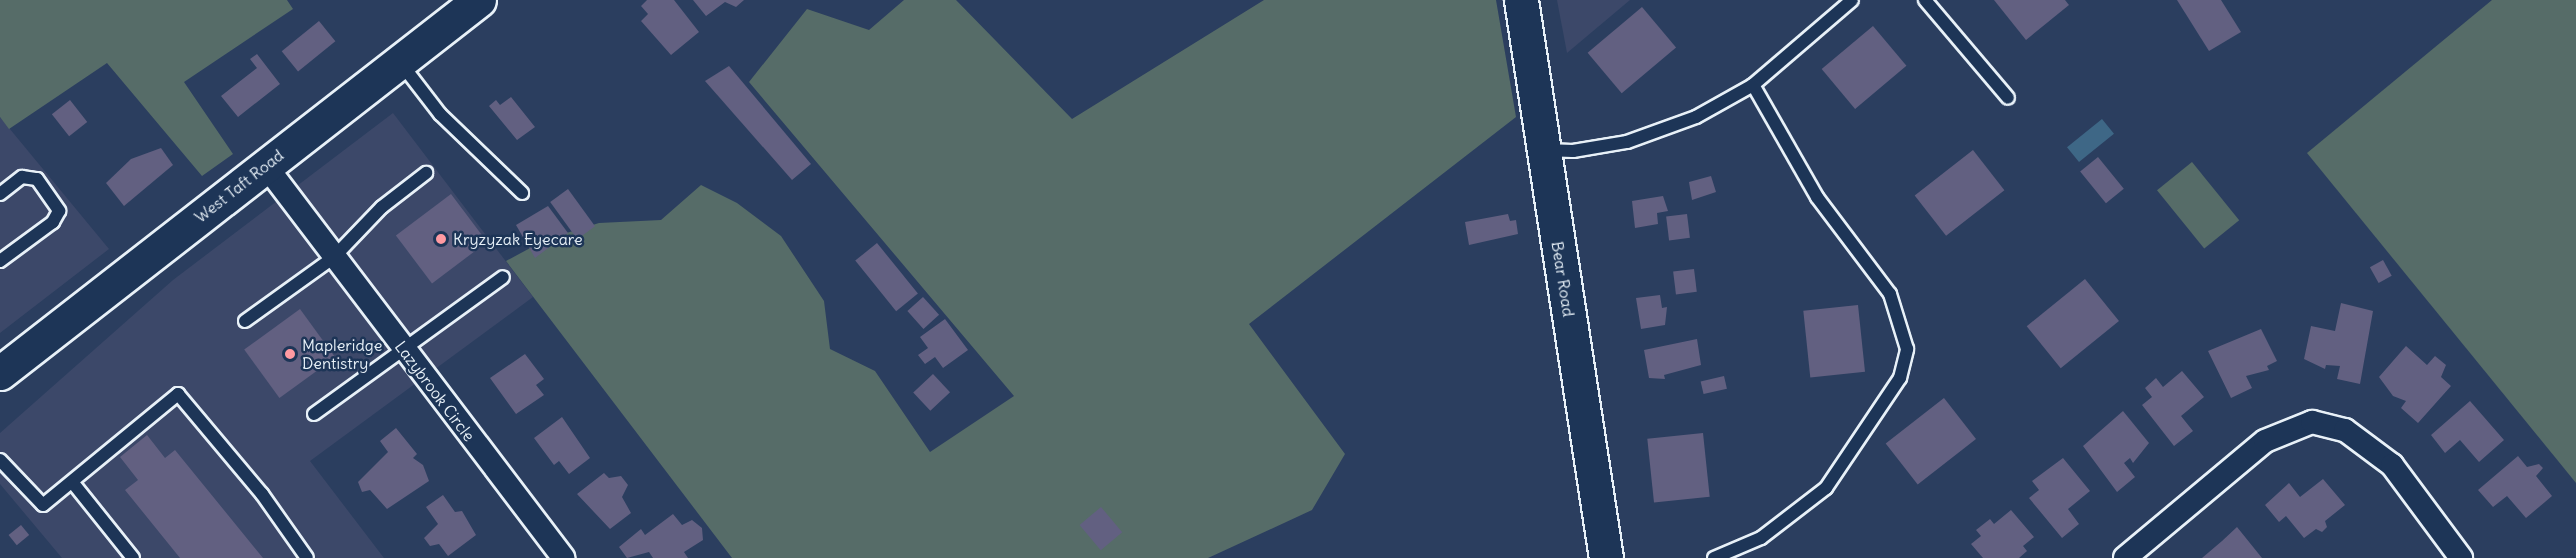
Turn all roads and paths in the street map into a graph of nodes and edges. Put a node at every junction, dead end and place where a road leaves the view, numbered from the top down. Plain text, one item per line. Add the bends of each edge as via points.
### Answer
1 (479, 0) edge
2 (1521, 0) edge
3 (1852, 0) edge
4 (1924, 0) edge
5 (399, 62) junction
6 (1753, 85) junction
7 (2008, 98) dead end
8 (1543, 150) junction
9 (266, 166) junction
10 (426, 173) dead end
11 (522, 193) dead end
12 (0, 194) edge
13 (334, 257) junction
14 (0, 261) edge
15 (503, 277) dead end
16 (244, 321) dead end
17 (402, 348) junction
18 (0, 373) edge
19 (314, 414) dead end
20 (0, 460) edge
21 (73, 483) junction
22 (134, 558) edge
23 (307, 558) edge
24 (564, 558) edge
25 (1606, 558) edge
26 (1714, 558) edge
27 (2125, 558) edge
28 (2461, 558) edge

1 - 5 main road, West Taft Road
2 - 8 main road, Bear Road
3 - 6 lane
4 - 7 lane
5 - 9 main road, West Taft Road
5 - 11 lane via 440,114
6 - 8 lane via 1696,117 1628,142 1573,151
6 - 26 lane via 1817,197 1890,294 1907,349 1900,378 1826,488 1761,538
8 - 25 main road, Bear Road
9 - 13 street, Lazybrook Circle
9 - 18 main road, West Taft Road
10 - 13 lane via 382,207
12 - 14 lane via 22,177 37,179 59,211 53,222
13 - 16 lane
13 - 17 street, Lazybrook Circle
15 - 17 lane
17 - 19 lane
17 - 24 street, Lazybrook Circle
20 - 21 lane via 43,505
21 - 22 lane
21 - 23 lane via 178,394 262,494
27 - 28 street via 2265,441 2312,422 2345,429 2392,465

